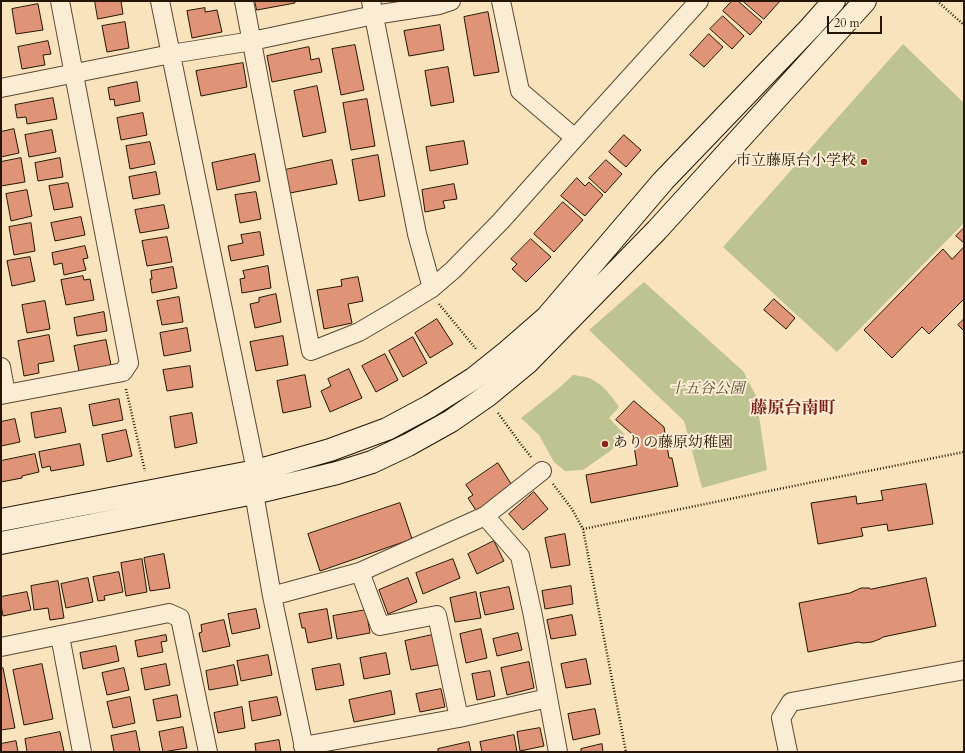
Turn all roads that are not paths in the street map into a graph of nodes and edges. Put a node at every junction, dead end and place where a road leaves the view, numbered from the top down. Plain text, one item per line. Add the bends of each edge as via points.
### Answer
1 (60, 1) edge
2 (160, 1) edge
3 (244, 1) edge
4 (451, 1) edge
5 (501, 1) edge
6 (699, 1) edge
7 (834, 1) edge
8 (865, 1) edge
9 (373, 8) edge
10 (252, 41) junction
11 (171, 54) junction
12 (74, 74) junction
13 (1, 88) edge
14 (575, 138) junction
15 (432, 288) junction
16 (1, 367) edge
17 (4, 395) edge
18 (256, 471) junction
19 (542, 471) road end
20 (254, 493) junction
21 (484, 516) junction
22 (1, 520) edge
23 (1, 543) edge
24 (360, 572) junction
25 (272, 596) junction
26 (60, 636) junction
27 (1, 647) edge
28 (964, 670) edge
29 (548, 698) junction
30 (459, 718) junction
31 (304, 749) edge
32 (82, 752) edge
33 (208, 752) edge
34 (558, 752) edge
35 (788, 752) edge

1 - 12 street
2 - 11 street
3 - 10 street
4 - 9 street via 439,5
5 - 14 street via 520,90
6 - 14 street
7 - 18 street via 662,181 547,317 508,352 473,379 387,429 330,450
8 - 20 street via 657,230 527,363 487,396 451,421 372,462
9 - 10 street
9 - 15 street via 417,234
10 - 11 street
10 - 15 street via 311,351 359,332
11 - 12 street
11 - 18 street
12 - 13 street
12 - 17 street via 129,364 123,372
14 - 15 street via 501,221
16 - 17 street
18 - 22 street
19 - 21 street
20 - 23 street
20 - 25 street
21 - 24 street
21 - 29 street via 520,556
24 - 25 street
24 - 30 street via 380,626 437,615
25 - 31 street
26 - 27 street
26 - 32 street
26 - 33 street via 169,613 180,618
28 - 35 street via 791,702 781,718
29 - 30 street
29 - 34 street
30 - 31 street

